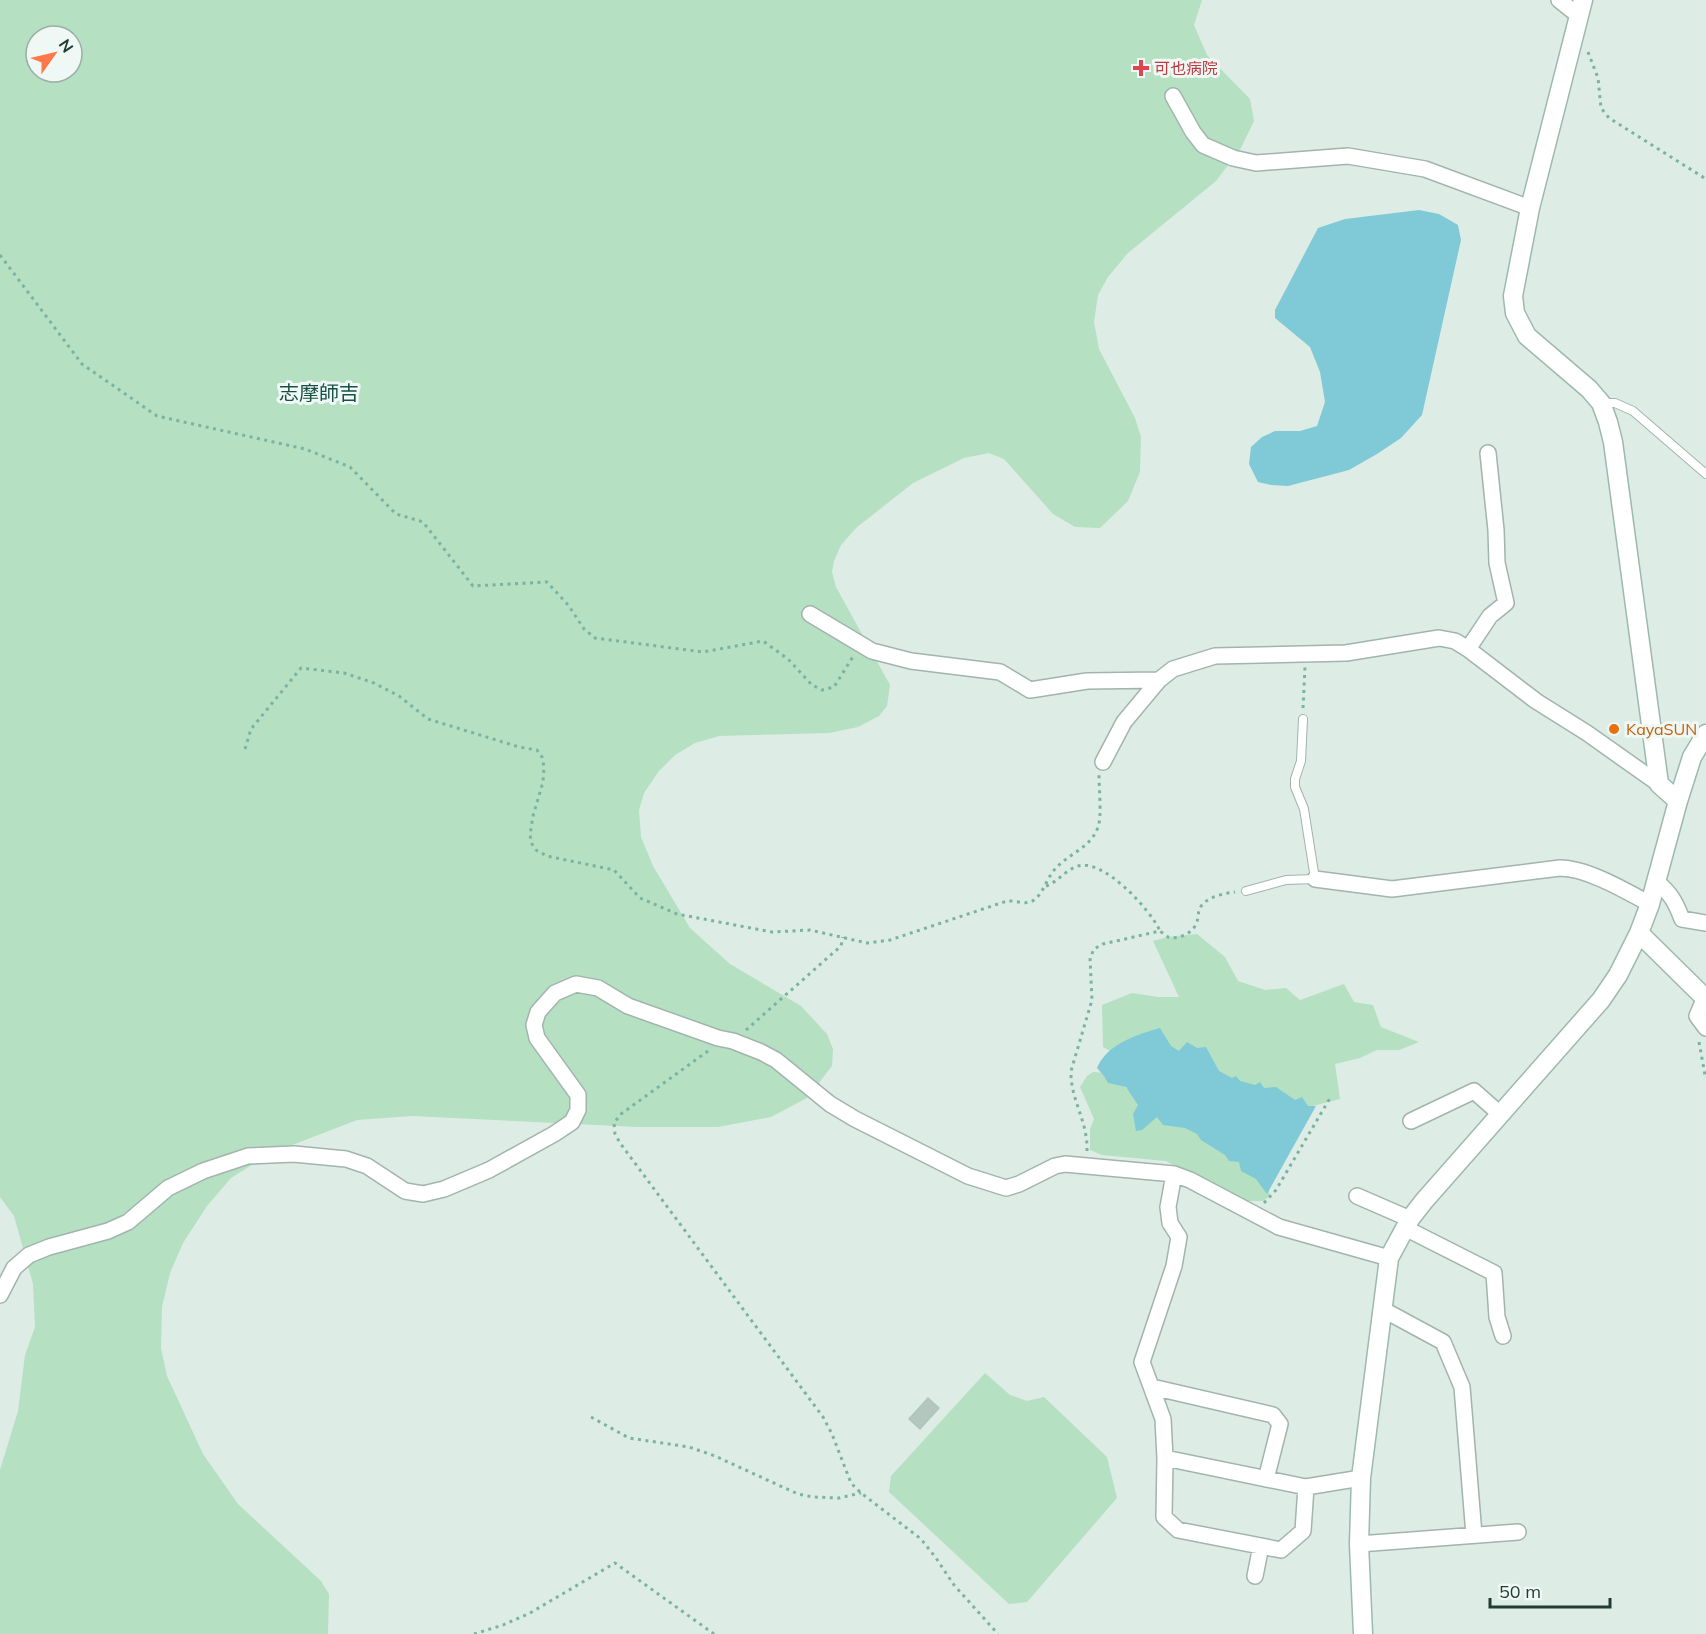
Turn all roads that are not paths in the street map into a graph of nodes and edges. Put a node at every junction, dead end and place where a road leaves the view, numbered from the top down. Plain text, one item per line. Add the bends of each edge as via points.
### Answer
1 (1559, 0) edge
2 (1581, 8) edge
3 (1173, 96) dead end
4 (1530, 208) junction
5 (1601, 403) junction
6 (1488, 453) dead end
7 (1706, 474) edge
8 (810, 614) dead end
9 (1468, 649) junction
10 (1159, 680) junction
11 (1303, 719) road end
12 (1706, 734) edge
13 (1103, 762) road end
14 (1659, 784) junction
15 (1678, 801) junction
16 (1315, 879) junction
17 (1656, 881) junction
18 (1246, 891) road end
19 (1650, 904) junction
20 (1706, 923) edge
21 (1639, 933) junction
22 (1705, 998) edge
23 (1704, 1026) edge
24 (1500, 1114) junction
25 (1411, 1121) dead end
26 (1174, 1174) junction
27 (1357, 1196) dead end
28 (1408, 1223) junction
29 (1389, 1258) junction
30 (0, 1295) edge
31 (1383, 1309) junction
32 (1503, 1336) dead end
33 (1152, 1387) junction
34 (1165, 1458) junction
35 (1361, 1478) junction
36 (1266, 1479) junction
37 (1306, 1487) junction
38 (1518, 1532) dead end
39 (1474, 1535) junction
40 (1359, 1544) junction
41 (1261, 1546) junction
42 (1255, 1576) dead end
43 (1363, 1634) edge

1 - 2 street
2 - 4 street
3 - 4 street via 1203,145 1233,158 1256,163 1348,156 1425,169
4 - 5 street via 1512,296 1515,313 1527,336
5 - 7 lane via 1615,403 1633,411
5 - 14 street via 1613,442
6 - 9 street via 1497,563 1506,603 1490,616
8 - 10 street via 872,651 911,661 1000,672 1030,690 1087,681
9 - 10 street via 1455,641 1438,638 1346,653 1215,656 1173,669
9 - 14 street via 1536,701
10 - 13 street via 1124,722
11 - 16 lane via 1295,787 1304,809
12 - 15 street via 1692,757
14 - 15 street
15 - 17 street
16 - 18 lane via 1286,880
16 - 19 street via 1392,889 1573,868
17 - 19 street
17 - 20 street via 1669,892 1682,919
19 - 21 street
21 - 22 street
21 - 24 street via 1601,1000
22 - 23 street via 1697,1016
24 - 25 street via 1474,1091
24 - 28 street
26 - 29 street via 1279,1227
26 - 30 street via 1065,1164 1006,1188 968,1176 855,1119 760,1052 628,1006 598,988 576,984 555,993 538,1012 534,1025 537,1038 578,1095 578,1110 572,1122 489,1170 444,1190 423,1194 405,1191 367,1166 345,1159 294,1154 248,1156 203,1170 168,1188 118,1227 29,1255 14,1268
26 - 33 street via 1168,1208 1170,1223 1179,1237 1174,1266 1142,1362
27 - 28 street
28 - 29 street
28 - 32 street via 1494,1273 1497,1317
29 - 31 street
31 - 35 street
31 - 39 street via 1443,1342 1462,1387
33 - 34 street via 1163,1419
33 - 36 street via 1273,1415 1280,1424
34 - 36 street
34 - 41 street via 1164,1517 1178,1530
35 - 37 street
35 - 40 street
36 - 37 street
37 - 41 street via 1303,1531 1281,1550
38 - 39 street
39 - 40 street
40 - 43 street
41 - 42 street

